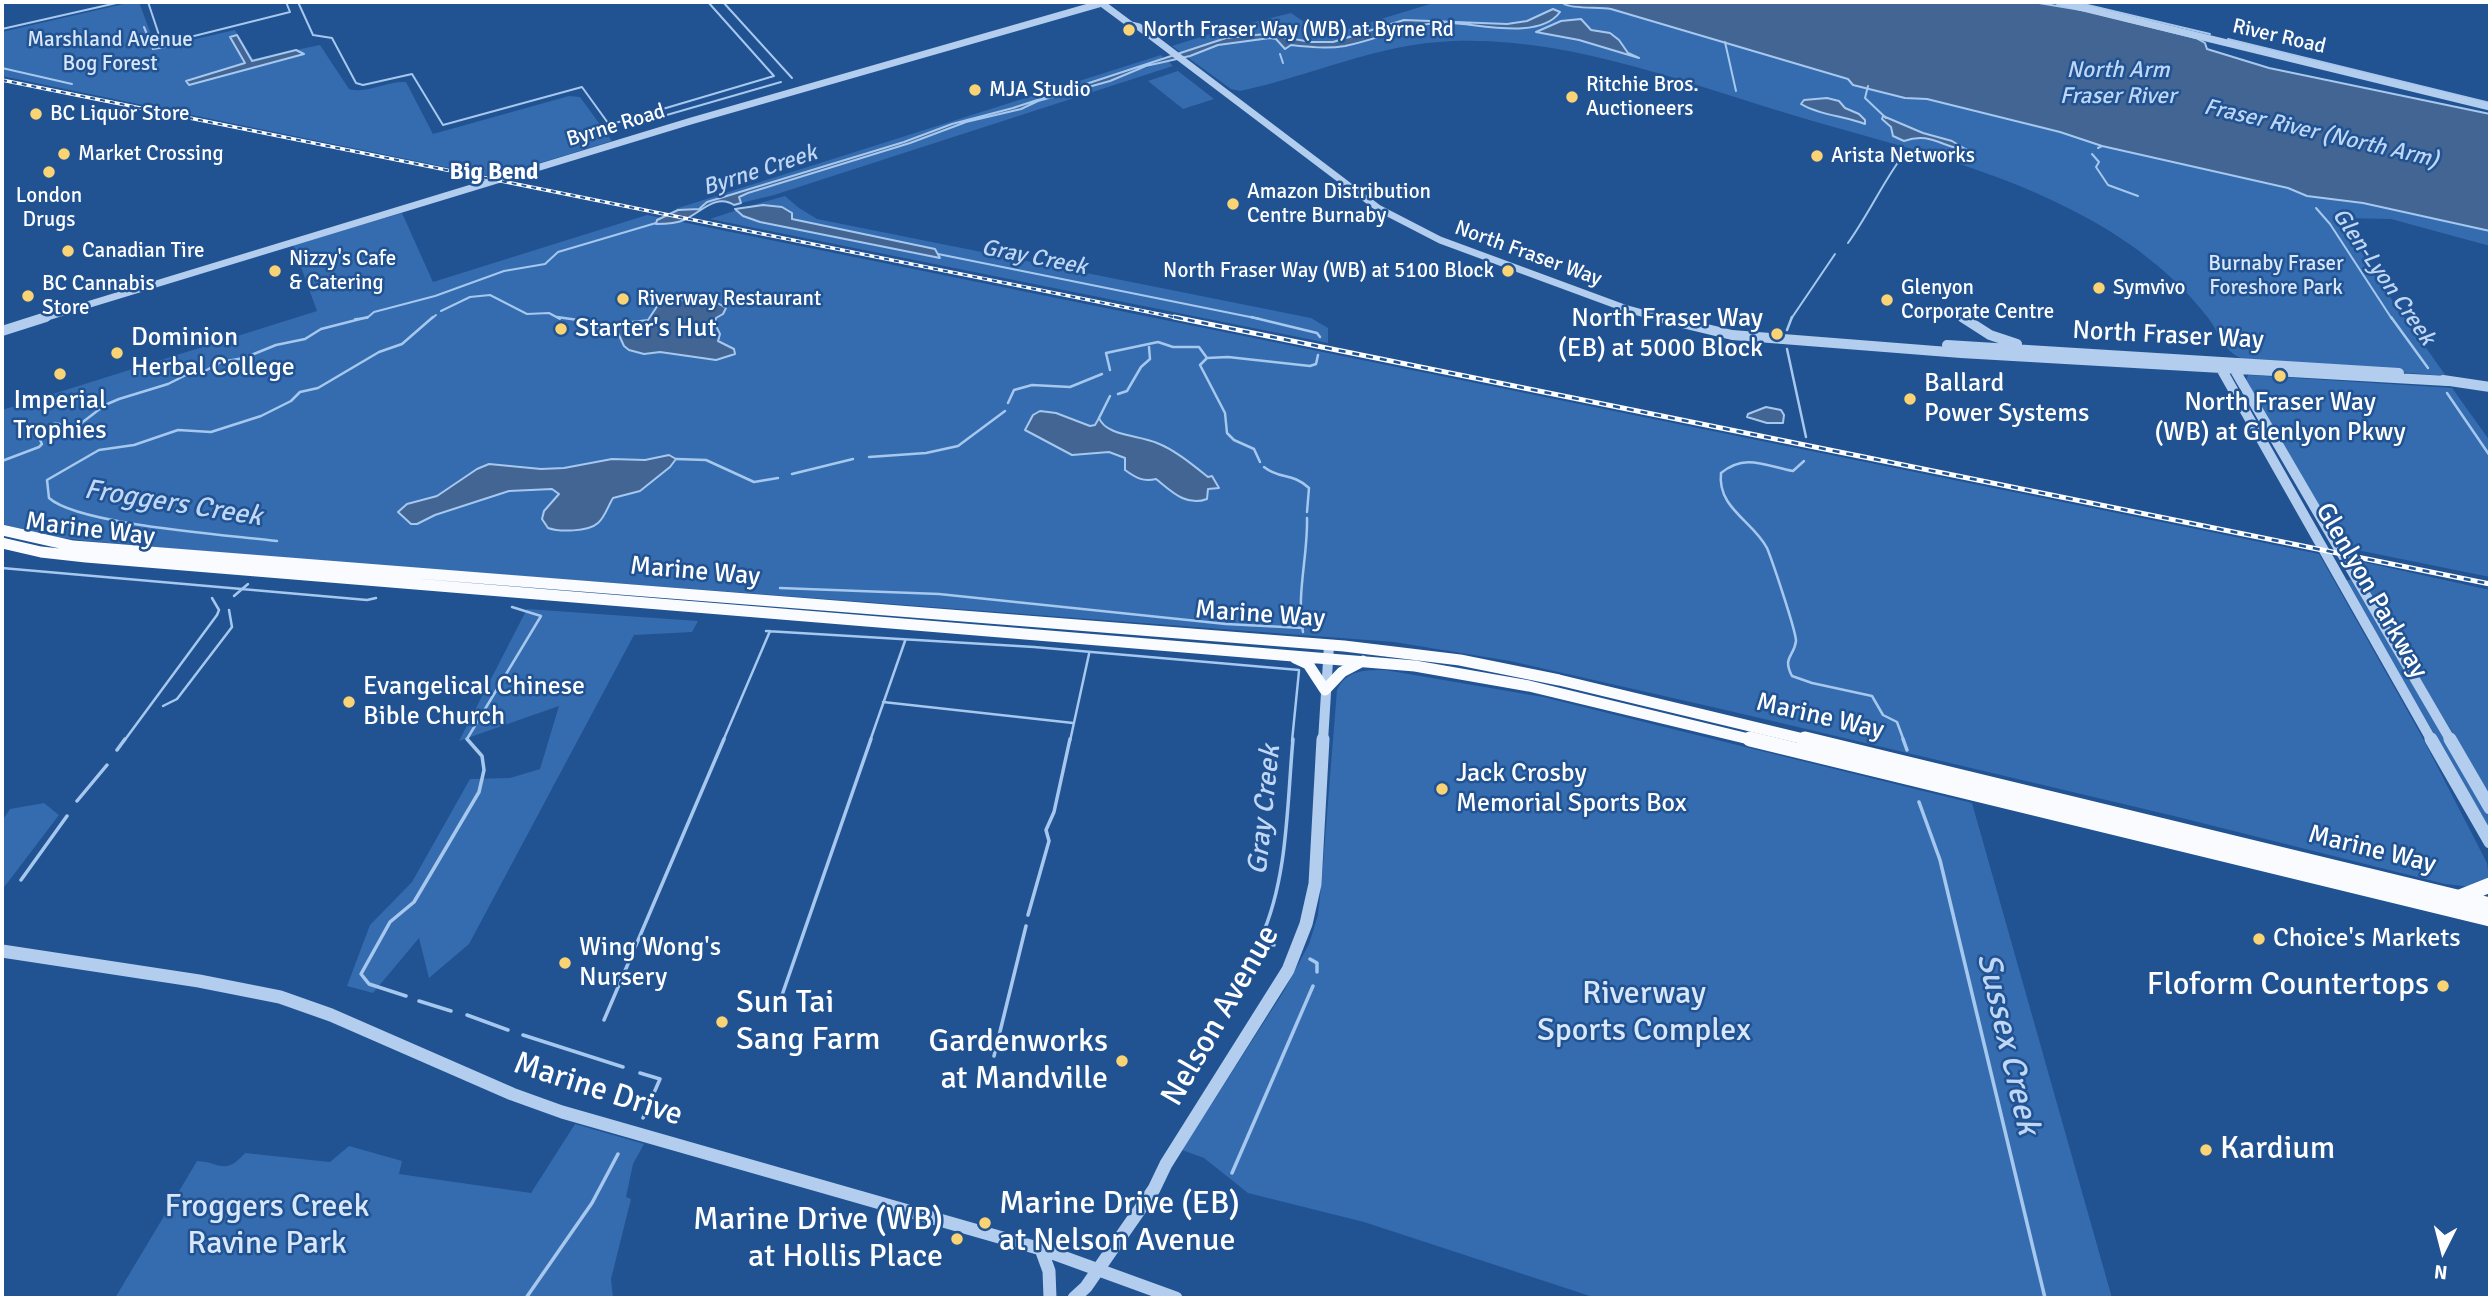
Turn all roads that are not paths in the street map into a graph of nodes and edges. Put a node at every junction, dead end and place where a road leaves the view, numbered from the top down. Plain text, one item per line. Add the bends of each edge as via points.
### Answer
1 (1089, 2) edge
2 (1105, 2) edge
3 (2059, 2) edge
4 (1030, 22) junction
5 (2490, 107) edge
6 (132, 289) junction
7 (1952, 311) dead end
8 (2, 323) edge
9 (2, 331) edge
10 (1886, 345) junction
11 (2043, 350) junction
12 (2216, 360) junction
13 (2232, 366) junction
14 (2222, 369) junction
15 (2490, 387) edge
16 (2, 530) edge
17 (2, 543) edge
18 (1328, 651) junction
19 (1287, 654) junction
20 (1364, 661) junction
21 (1325, 690) junction
22 (2490, 808) edge
23 (2490, 842) edge
24 (2490, 885) edge
25 (2460, 897) junction
26 (2490, 905) edge
27 (2490, 919) edge
28 (2, 951) edge
29 (1041, 1249) junction
30 (1099, 1269) junction
31 (1050, 1298) edge
32 (1074, 1298) edge
33 (1176, 1298) edge

1 - 4 street, Byrne Road
2 - 4 street, Byrne Road
2 - 10 street, North Fraser Way via 1140,23 1139,27 1183,62 1378,208 1440,240 1627,309 1692,327 1755,338
3 - 5 street, River Road
4 - 6 street, Byrne Road
6 - 8 street, Byrne Road
6 - 9 street, Byrne Road
7 - 11 street via 1990,335
10 - 11 street, North Fraser Way
10 - 14 street, North Fraser Way
11 - 12 street, North Fraser Way
12 - 13 street, North Fraser Way
12 - 14 street, Glenlyon Parkway
13 - 14 street, North Fraser Way
13 - 15 street, North Fraser Way
13 - 22 street, Glenlyon Parkway
14 - 23 street, Glenlyon Parkway
16 - 18 main road, Marine Way via 73,546
17 - 19 main road, Marine Way via 100,558
18 - 19 main road, Marine Way
18 - 20 main road, Marine Way
18 - 21 street, Nelson Avenue
18 - 25 main road, Marine Way via 1460,660 1559,680
19 - 21 main road via 1308,664
20 - 21 main road via 1342,672
20 - 27 main road, Marine Way via 1529,687
21 - 30 street, Nelson Avenue via 1315,884 1306,924 1288,970 1154,1189
24 - 25 main road
25 - 26 main road, Marine Way
28 - 29 street, Marine Drive via 280,997 566,1113
29 - 30 street, Marine Drive
29 - 31 street via 1051,1279
30 - 32 street, Nelson Avenue
30 - 33 street, Marine Drive

